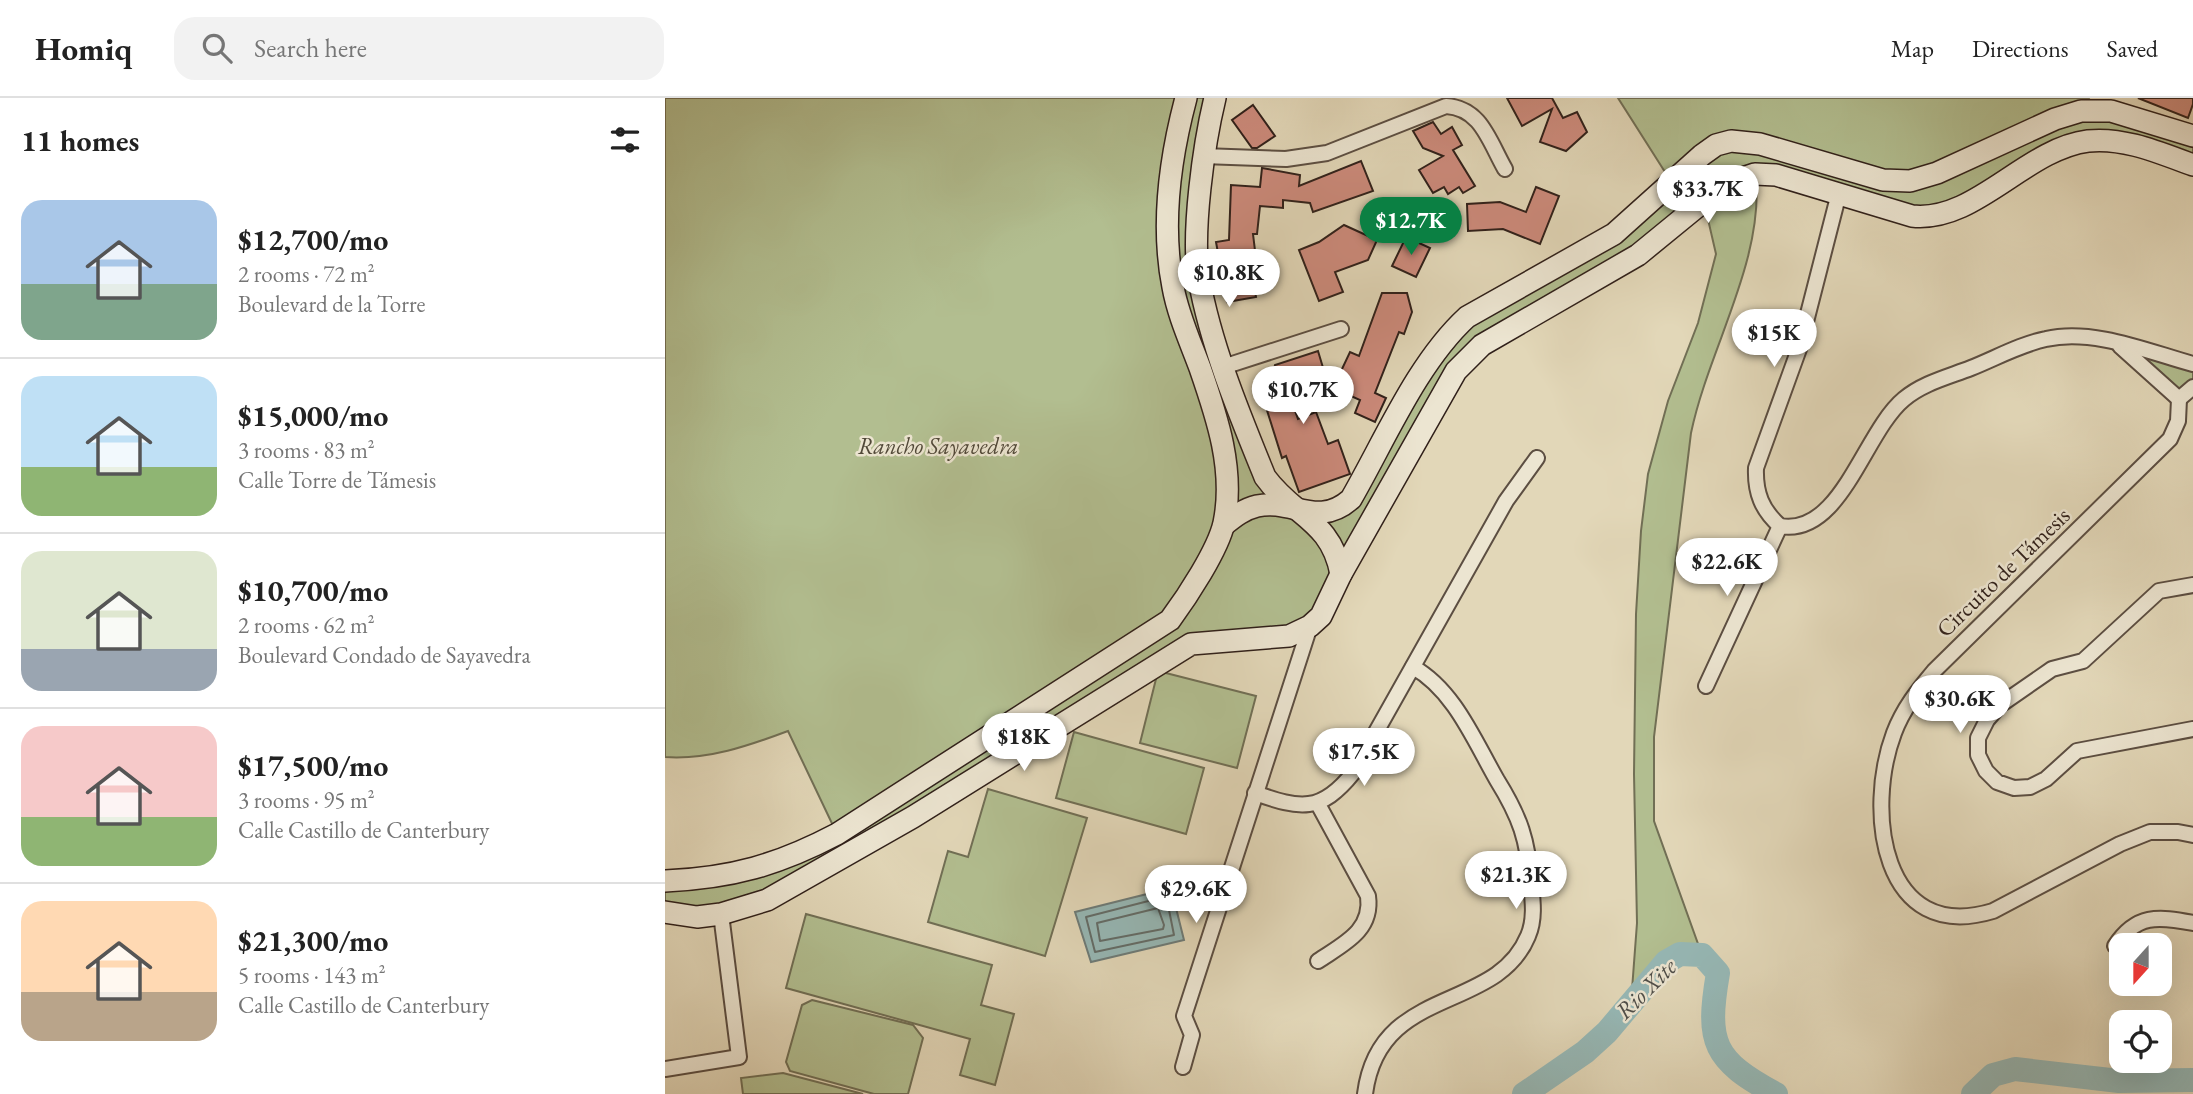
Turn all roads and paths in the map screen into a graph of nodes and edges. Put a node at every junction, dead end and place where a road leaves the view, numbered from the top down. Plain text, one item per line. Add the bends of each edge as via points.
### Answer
1 (1187, 98) edge
2 (1215, 98) edge
3 (2193, 136) edge
4 (1203, 156) junction
5 (2193, 165) edge
6 (1504, 169) dead end
7 (1684, 170) junction
8 (1839, 193) junction
9 (1704, 201) junction
10 (1341, 329) dead end
11 (2117, 343) junction
12 (2193, 364) edge
13 (1223, 367) junction
14 (2193, 387) edge
15 (2179, 398) junction
16 (1537, 458) dead end
17 (1300, 512) junction
18 (1224, 525) junction
19 (1780, 526) junction
20 (1341, 574) junction
21 (2193, 586) edge
22 (1170, 620) junction
23 (1310, 626) junction
24 (1191, 645) junction
25 (1413, 667) junction
26 (1706, 686) dead end
27 (2193, 729) edge
28 (1255, 793) junction
29 (1318, 804) junction
30 (2193, 835) edge
31 (665, 881) edge
32 (665, 912) edge
33 (720, 914) junction
34 (2193, 923) edge
35 (2123, 933) edge
36 (1318, 961) dead end
37 (1183, 1067) dead end
38 (665, 1069) edge
39 (1365, 1094) edge

1 - 18 street via 1171,174 1168,244 1177,301 1219,423 1228,482
2 - 4 street
3 - 7 street via 2111,111 2081,111 1910,181 1883,180 1744,140 1716,145
4 - 6 street via 1286,159 1327,153 1445,106 1462,107 1475,117
4 - 13 street via 1199,278
5 - 8 street via 2142,147 2088,141 2047,155 1949,212 1929,218
7 - 9 street via 1690,189
7 - 17 street via 1614,234 1467,317 1429,363 1351,499 1338,510
8 - 9 street via 1776,175 1755,174
8 - 19 street via 1799,349 1756,468 1760,502
9 - 20 street via 1628,262 1482,345 1456,371
10 - 13 street
11 - 12 street
11 - 15 street
11 - 19 street via 2047,338 1923,386 1887,417 1823,514 1805,526
13 - 17 street via 1265,477
14 - 15 street
15 - 30 street, Circuito de Támesis via 2178,421 2170,439 1934,671 1909,702 1894,734 1882,797 1888,859 1902,889 1921,908 1945,917 1970,918 1993,911 2150,832
16 - 25 street via 1506,501
17 - 18 street via 1259,505
17 - 20 street via 1327,534
18 - 22 street via 1192,590
19 - 26 street
20 - 23 street via 1321,617
21 - 27 street via 2159,591 2083,661 2052,669 2000,705 1978,738 1978,755 1997,782 2030,787 2077,751
22 - 24 street via 1180,640
22 - 31 street via 803,852 754,871
23 - 24 street via 1289,636
23 - 28 street
24 - 33 street via 810,878 767,900
25 - 29 street via 1353,773 1338,792
25 - 39 street via 1442,687 1515,809 1529,850 1534,913 1529,936 1502,971 1409,1019 1389,1035 1368,1069
28 - 29 street via 1282,803
28 - 37 street via 1184,1016 1192,1035
29 - 36 street via 1368,897 1370,910 1358,934
32 - 33 street via 697,917
33 - 38 street via 739,1057
34 - 35 street via 2169,918 2143,920

